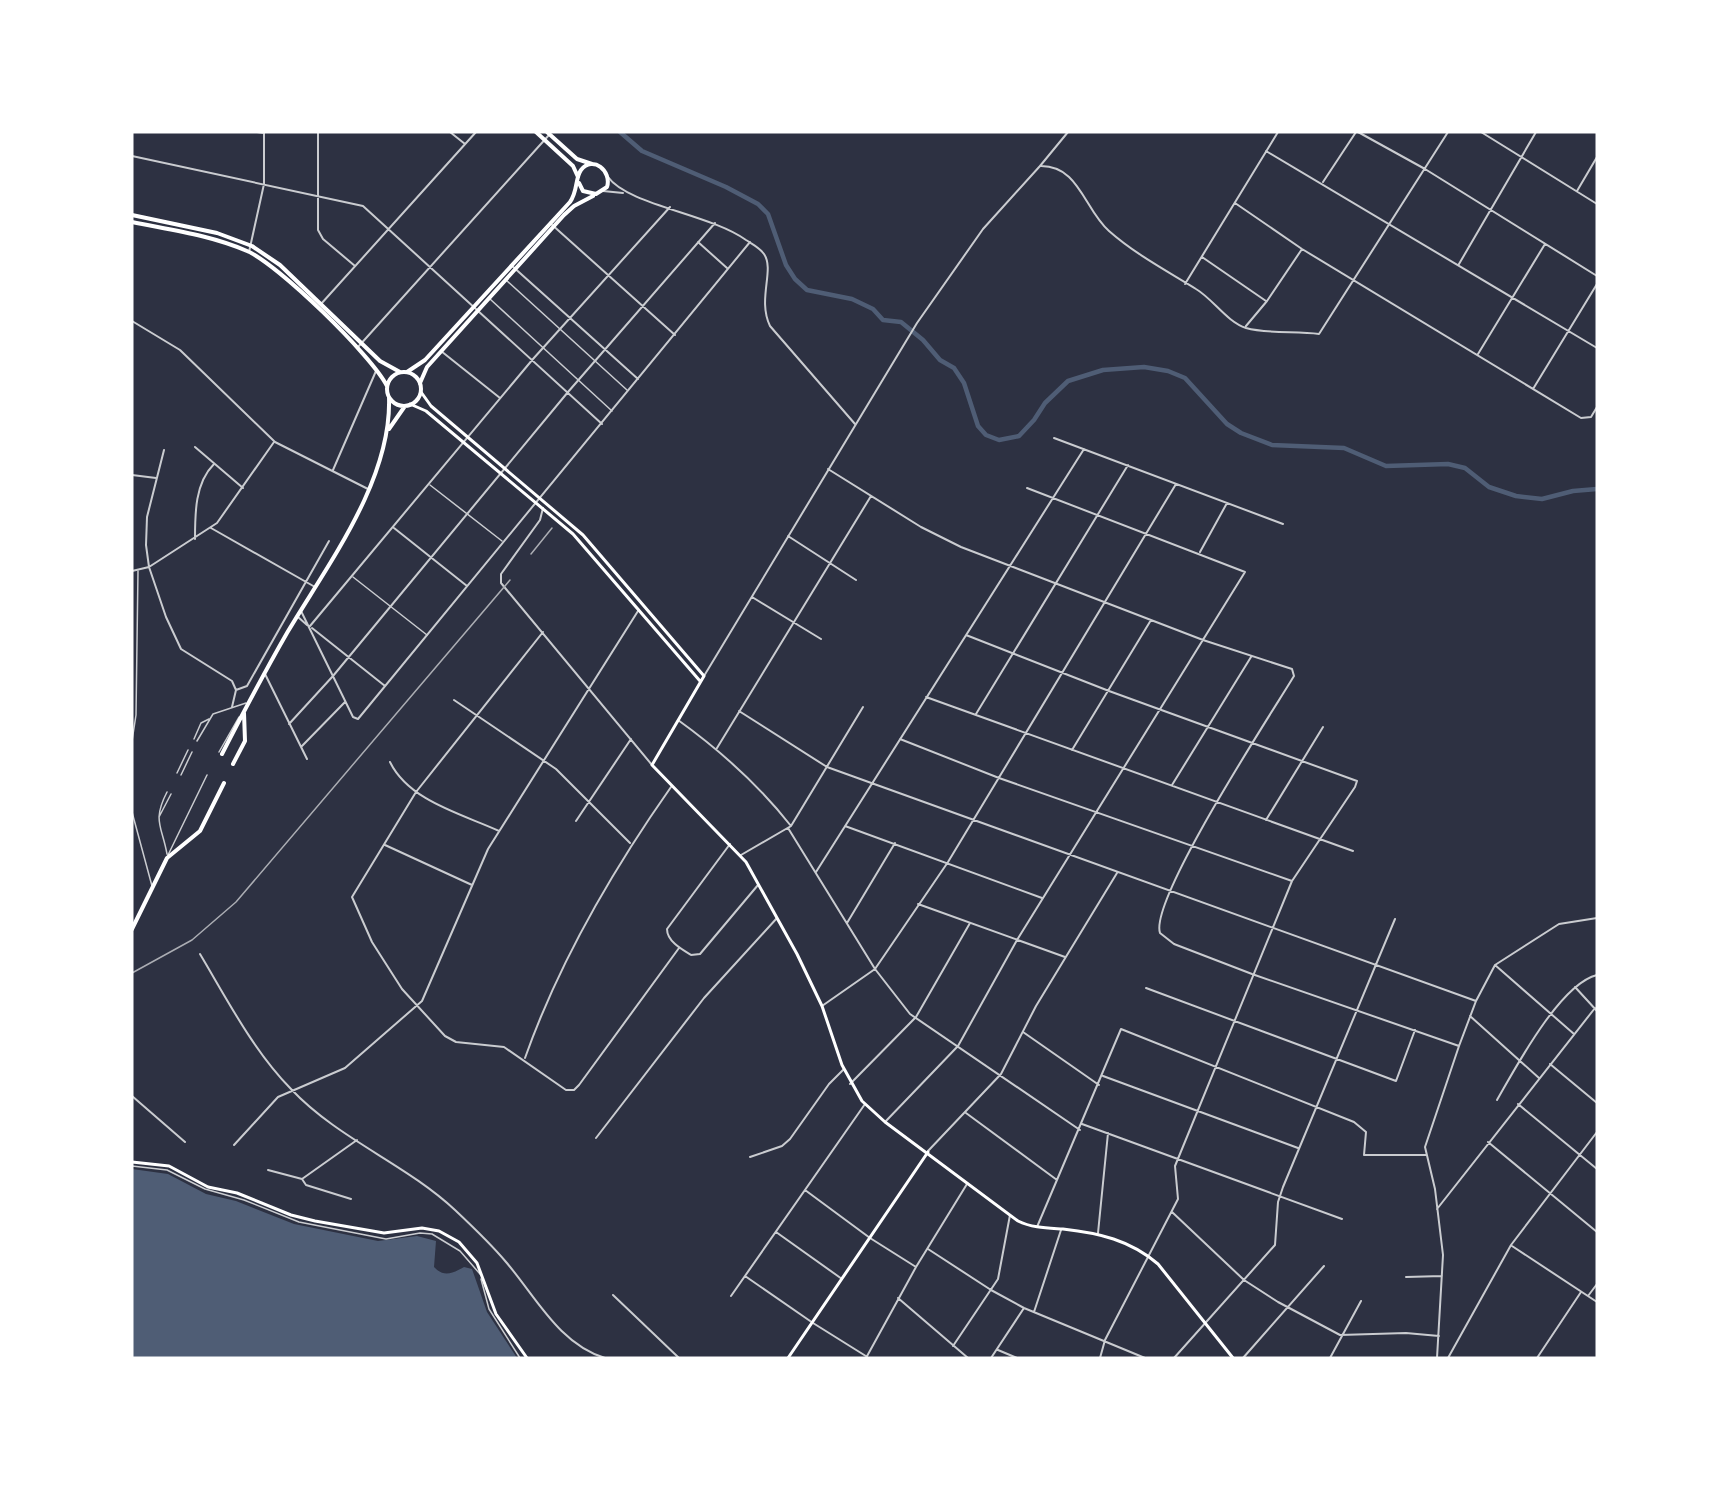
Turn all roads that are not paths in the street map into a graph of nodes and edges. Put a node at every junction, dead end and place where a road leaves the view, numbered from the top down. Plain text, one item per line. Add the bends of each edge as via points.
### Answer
1 (257, 132) edge
2 (318, 132) edge
3 (450, 132) edge
4 (476, 132) edge
5 (536, 132) edge
6 (1068, 132) edge
7 (1278, 132) edge
8 (1357, 132) edge
9 (1448, 132) edge
10 (1481, 132) edge
11 (1536, 132) edge
12 (264, 133) edge
13 (548, 133) edge
14 (545, 140) junction
15 (465, 144) junction
16 (1266, 151) junction
17 (132, 156) edge
18 (1597, 156) edge
19 (1521, 157) junction
20 (593, 164) junction
21 (1040, 166) junction
22 (1425, 169) junction
23 (608, 177) junction
24 (578, 180) junction
25 (1322, 183) junction
26 (264, 184) junction
27 (603, 191) junction
28 (1576, 191) junction
29 (626, 193) junction
30 (317, 194) junction
31 (596, 194) junction
32 (1235, 204) junction
33 (1597, 204) edge
34 (670, 207) junction
35 (1489, 210) junction
36 (132, 215) edge
37 (132, 222) edge
38 (550, 223) junction
39 (715, 223) junction
40 (1390, 223) junction
41 (555, 227) junction
42 (389, 229) junction
43 (698, 242) junction
44 (750, 242) junction
45 (1545, 244) junction
46 (252, 246) junction
47 (1302, 249) junction
48 (249, 252) junction
49 (1202, 256) junction
50 (1459, 264) junction
51 (511, 265) junction
52 (355, 266) junction
53 (430, 268) junction
54 (516, 268) junction
55 (728, 269) junction
56 (609, 276) junction
57 (1597, 276) edge
58 (506, 280) junction
59 (1354, 280) junction
60 (1185, 284) junction
61 (1597, 284) edge
62 (1513, 297) junction
63 (489, 298) junction
64 (1267, 301) junction
65 (321, 304) junction
66 (642, 305) junction
67 (474, 306) junction
68 (317, 308) junction
69 (478, 311) junction
70 (571, 317) junction
71 (132, 321) edge
72 (1245, 327) junction
73 (560, 328) junction
74 (1569, 330) junction
75 (675, 335) junction
76 (362, 343) junction
77 (544, 346) junction
78 (358, 347) junction
79 (605, 348) junction
80 (1597, 348) edge
81 (441, 351) junction
82 (1478, 354) junction
83 (533, 359) junction
84 (595, 361) junction
85 (377, 370) junction
86 (400, 372) junction
87 (407, 372) junction
88 (579, 379) junction
89 (638, 379) junction
90 (420, 383) junction
91 (387, 386) junction
92 (1533, 389) junction
93 (421, 392) junction
94 (568, 392) junction
95 (628, 392) junction
96 (389, 397) junction
97 (500, 398) junction
98 (408, 405) junction
99 (1597, 407) edge
100 (612, 411) junction
101 (602, 424) junction
102 (855, 424) junction
103 (387, 433) junction
104 (469, 437) junction
105 (1054, 438) dead end
106 (274, 442) junction
107 (464, 442) junction
108 (195, 447) dead end
109 (1084, 449) junction
110 (164, 450) dead end
111 (214, 464) junction
112 (1128, 465) junction
113 (505, 468) junction
114 (828, 469) junction
115 (333, 470) junction
116 (500, 474) junction
117 (132, 475) edge
118 (156, 478) junction
119 (429, 484) junction
120 (1176, 484) junction
121 (243, 488) junction
122 (1027, 488) dead end
123 (368, 489) junction
124 (871, 496) junction
125 (540, 497) junction
126 (1053, 497) junction
127 (537, 501) junction
128 (1227, 503) junction
129 (543, 508) junction
130 (466, 514) junction
131 (1097, 514) junction
132 (1283, 524) dead end
133 (211, 528) junction
134 (394, 528) junction
135 (1146, 533) junction
136 (788, 536) junction
137 (195, 539) junction
138 (329, 541) dead end
139 (502, 541) junction
140 (1200, 552) junction
141 (431, 558) junction
142 (830, 563) junction
143 (149, 567) junction
144 (1009, 567) junction
145 (132, 571) edge
146 (138, 571) junction
147 (352, 577) junction
148 (856, 580) dead end
149 (306, 581) junction
150 (1054, 584) junction
151 (315, 586) junction
152 (467, 586) junction
153 (752, 597) junction
154 (1102, 602) junction
155 (390, 606) junction
156 (639, 609) junction
157 (301, 611) junction
158 (297, 617) junction
159 (1151, 620) junction
160 (794, 622) junction
161 (309, 627) junction
162 (543, 632) junction
163 (427, 635) junction
164 (966, 635) junction
165 (821, 639) dead end
166 (1203, 640) junction
167 (1013, 653) junction
168 (349, 656) junction
169 (1251, 657) junction
170 (1062, 672) junction
171 (265, 675) junction
172 (333, 676) junction
173 (704, 676) junction
174 (700, 682) junction
175 (385, 686) junction
176 (589, 689) junction
177 (236, 690) junction
178 (1109, 691) junction
179 (926, 697) junction
180 (454, 700) dead end
181 (250, 702) junction
182 (345, 702) junction
183 (232, 707) junction
184 (863, 707) dead end
185 (1161, 710) junction
186 (740, 711) junction
187 (244, 712) junction
188 (476, 715) junction
189 (976, 715) junction
190 (209, 718) junction
191 (678, 720) junction
192 (289, 724) junction
193 (1208, 727) junction
194 (1323, 727) dead end
195 (1026, 732) junction
196 (194, 739) dead end
197 (631, 739) junction
198 (900, 739) junction
199 (132, 741) edge
200 (197, 741) dead end
201 (1253, 743) junction
202 (301, 747) junction
203 (717, 748) junction
204 (188, 750) dead end
205 (1072, 750) junction
206 (192, 752) dead end
207 (220, 753) dead end
208 (307, 759) dead end
209 (544, 759) junction
210 (390, 762) dead end
211 (1303, 762) junction
212 (233, 764) dead end
213 (652, 765) junction
214 (826, 767) junction
215 (1125, 769) junction
216 (177, 773) dead end
217 (181, 775) dead end
218 (207, 775) dead end
219 (999, 778) junction
220 (224, 783) dead end
221 (872, 783) junction
222 (1172, 786) junction
223 (670, 787) junction
224 (167, 792) dead end
225 (416, 792) junction
226 (171, 794) dead end
227 (589, 802) junction
228 (1216, 802) junction
229 (1098, 811) junction
230 (132, 812) edge
231 (159, 818) junction
232 (972, 819) junction
233 (1266, 820) junction
234 (576, 821) dead end
235 (791, 826) junction
236 (845, 826) junction
237 (499, 831) junction
238 (1319, 840) junction
239 (895, 843) junction
240 (631, 844) junction
241 (730, 844) junction
242 (385, 845) junction
243 (1191, 845) junction
244 (1353, 851) dead end
245 (741, 855) junction
246 (1070, 855) junction
247 (167, 858) junction
248 (948, 862) junction
249 (816, 872) junction
250 (1117, 873) junction
251 (1292, 881) junction
252 (473, 885) junction
253 (759, 885) junction
254 (152, 891) junction
255 (1171, 891) junction
256 (1043, 898) junction
257 (918, 904) junction
258 (777, 918) junction
259 (1597, 918) edge
260 (1395, 919) dead end
261 (847, 923) junction
262 (970, 923) junction
263 (132, 928) edge
264 (1272, 929) junction
265 (1017, 940) junction
266 (679, 948) junction
267 (200, 954) dead end
268 (1066, 957) junction
269 (1374, 965) junction
270 (1495, 965) junction
271 (875, 969) junction
272 (1252, 974) junction
273 (1597, 975) edge
274 (1575, 987) junction
275 (1146, 988) dead end
276 (1476, 1001) junction
277 (416, 1006) junction
278 (822, 1006) junction
279 (1596, 1009) edge
280 (1356, 1010) junction
281 (1552, 1015) junction
282 (1470, 1016) junction
283 (916, 1017) junction
284 (1234, 1020) junction
285 (1415, 1030) junction
286 (1023, 1032) junction
287 (1574, 1034) junction
288 (958, 1046) junction
289 (1459, 1046) junction
290 (1337, 1058) junction
291 (524, 1059) junction
292 (1518, 1060) junction
293 (1550, 1064) junction
294 (1215, 1066) junction
295 (844, 1069) junction
296 (1001, 1074) junction
297 (1102, 1076) junction
298 (1539, 1078) junction
299 (850, 1084) junction
300 (1099, 1085) junction
301 (292, 1090) junction
302 (132, 1096) edge
303 (1497, 1100) dead end
304 (1597, 1103) edge
305 (865, 1104) junction
306 (1518, 1104) junction
307 (1317, 1106) junction
308 (1195, 1111) junction
309 (966, 1113) junction
310 (885, 1122) junction
311 (1082, 1124) junction
312 (1080, 1130) junction
313 (1597, 1132) edge
314 (1108, 1133) junction
315 (596, 1138) dead end
316 (358, 1140) junction
317 (185, 1142) dead end
318 (1488, 1142) junction
319 (234, 1144) dead end
320 (1299, 1148) junction
321 (928, 1152) junction
322 (1426, 1155) junction
323 (1580, 1155) junction
324 (750, 1157) dead end
325 (1177, 1160) junction
326 (132, 1164) edge
327 (1597, 1169) edge
328 (268, 1170) dead end
329 (302, 1179) junction
330 (1057, 1180) junction
331 (969, 1183) junction
332 (805, 1190) junction
333 (1551, 1194) junction
334 (1280, 1196) junction
335 (351, 1199) dead end
336 (1437, 1209) junction
337 (1172, 1212) junction
338 (1010, 1215) junction
339 (1342, 1219) dead end
340 (1036, 1227) junction
341 (1062, 1229) junction
342 (776, 1232) junction
343 (1597, 1232) edge
344 (1098, 1233) junction
345 (870, 1238) junction
346 (1511, 1245) junction
347 (928, 1249) junction
348 (1148, 1256) junction
349 (1324, 1266) dead end
350 (916, 1267) junction
351 (745, 1276) junction
352 (1443, 1276) junction
353 (1406, 1277) dead end
354 (842, 1279) junction
355 (1244, 1280) junction
356 (1597, 1284) edge
357 (991, 1290) junction
358 (1581, 1292) junction
359 (614, 1295) dead end
360 (731, 1296) dead end
361 (1588, 1296) junction
362 (898, 1298) junction
363 (1361, 1301) dead end
364 (1597, 1302) edge
365 (1288, 1307) junction
366 (1024, 1308) junction
367 (1034, 1312) junction
368 (813, 1323) junction
369 (1204, 1323) junction
370 (1340, 1335) junction
371 (1439, 1336) junction
372 (1105, 1340) junction
373 (953, 1346) junction
374 (997, 1349) junction
375 (520, 1358) edge
376 (527, 1358) edge
377 (605, 1358) edge
378 (679, 1358) edge
379 (788, 1358) edge
380 (867, 1358) edge
381 (968, 1358) edge
382 (991, 1358) edge
383 (1017, 1358) edge
384 (1100, 1358) edge
385 (1145, 1358) edge
386 (1174, 1358) edge
387 (1233, 1358) edge
388 (1243, 1358) edge
389 (1330, 1358) edge
390 (1437, 1358) edge
391 (1449, 1358) edge
392 (1537, 1358) edge

1 - 12 street
2 - 30 street
3 - 15 street
4 - 15 street
5 - 14 main road
6 - 21 street
7 - 16 street
8 - 22 street
8 - 25 street
9 - 22 street
10 - 19 street
11 - 19 street
12 - 26 street
13 - 14 street
13 - 20 main road via 577,159
14 - 24 main road via 573,166
14 - 53 street
15 - 42 street
16 - 25 street
16 - 32 street
17 - 26 street
18 - 28 street
19 - 28 street
19 - 35 street
20 - 23 main road via 601,166
20 - 24 main road via 585,167
21 - 60 street via 1069,174 1106,229
21 - 102 street via 983,229 917,323
22 - 35 street
22 - 40 street
23 - 27 main road
23 - 29 street
24 - 31 main road via 587,193
24 - 38 main road via 573,198
25 - 40 street
26 - 30 street
26 - 46 street
27 - 29 street
27 - 31 main road
28 - 33 street
29 - 34 street
30 - 42 street via 359,203
30 - 52 street via 320,235
31 - 41 main road via 574,206
32 - 47 street
32 - 49 street
34 - 39 street
34 - 56 street
35 - 45 street
35 - 50 street
36 - 46 main road via 217,233
37 - 48 main road via 200,236
38 - 41 street
38 - 51 main road
39 - 43 street
39 - 44 street
40 - 50 street
40 - 59 street
41 - 54 main road
41 - 56 street
42 - 52 street
42 - 53 street
43 - 55 street
43 - 66 street
44 - 55 street
44 - 102 street via 765,255 768,267 763,307 770,326
45 - 57 street
45 - 62 street
46 - 48 street
46 - 65 main road via 280,265
47 - 59 street
47 - 64 street
48 - 68 main road
49 - 60 street
49 - 64 street
50 - 62 street
51 - 54 street
51 - 67 main road
52 - 65 street
53 - 67 street
53 - 76 street
54 - 58 main road
54 - 70 street
55 - 75 street
56 - 66 street
56 - 70 street
58 - 63 main road
58 - 73 street
59 - 72 street via 1319,334
59 - 82 street
60 - 72 street via 1196,288
61 - 74 street
62 - 74 street
62 - 82 street
63 - 69 main road
63 - 77 street
64 - 72 street
65 - 68 street
65 - 76 main road
66 - 75 street
66 - 79 street
67 - 69 street
67 - 87 main road via 425,360
68 - 78 main road
69 - 81 main road
69 - 83 street
70 - 73 street
70 - 79 street
71 - 106 street via 180,350
73 - 77 street
73 - 84 street
74 - 80 street
74 - 92 street
75 - 89 street
76 - 78 street
76 - 86 main road via 384,364
77 - 83 street
77 - 88 street
78 - 85 main road
79 - 84 street
79 - 89 street
81 - 90 main road via 424,371
81 - 97 street
82 - 92 street
83 - 94 street
83 - 97 street
84 - 88 street
84 - 95 street
85 - 91 main road
85 - 115 street
86 - 87 main road
86 - 91 main road via 392,376
87 - 90 main road
88 - 94 street
88 - 100 street
89 - 95 street
90 - 93 main road
91 - 96 main road
92 - 99 street via 1581,418 1591,417
93 - 98 main road
93 - 104 main road via 426,402
94 - 101 street
94 - 113 street
95 - 100 street
96 - 98 main road via 397,404
96 - 103 main road
97 - 104 street
98 - 103 main road
98 - 107 main road via 426,411
100 - 101 street
101 - 125 street
102 - 114 street
103 - 123 main road
104 - 107 street
104 - 113 main road
105 - 109 street
106 - 115 street
106 - 121 street
107 - 116 main road
107 - 119 street
108 - 111 street
109 - 112 street
109 - 126 street
110 - 118 street
111 - 121 street
111 - 137 street via 198,494
112 - 120 street
112 - 131 street
113 - 116 street
113 - 125 main road
114 - 124 street
114 - 136 street
115 - 123 street
116 - 127 main road
116 - 130 street
117 - 118 street
118 - 143 street via 146,529
119 - 130 street
119 - 134 street
120 - 128 street
120 - 135 street
121 - 133 street
122 - 126 street
123 - 151 main road
124 - 142 street
124 - 144 street via 921,526
125 - 127 street
125 - 173 main road via 590,542
126 - 131 street
126 - 144 street
127 - 129 main road
127 - 139 street
128 - 132 street
128 - 140 street
129 - 156 main road via 584,544
129 - 162 street via 540,520 500,578
130 - 139 street
130 - 141 street
131 - 135 street
131 - 150 street
133 - 137 street
133 - 149 street
134 - 141 street
134 - 147 street
135 - 140 street
135 - 154 street
136 - 142 street
136 - 153 street
137 - 143 street
138 - 149 street
139 - 152 street
140 - 166 street via 1245,572
141 - 152 street
141 - 155 street
142 - 148 street
142 - 160 street
143 - 146 street
143 - 177 street via 181,649 232,681
144 - 150 street
144 - 164 street
145 - 146 street
146 - 199 street via 136,715
147 - 155 street
147 - 161 street
149 - 151 street
149 - 177 street via 247,686
150 - 154 street
150 - 167 street
151 - 157 main road
152 - 163 street
153 - 160 street
153 - 173 street
154 - 159 street
154 - 170 street
155 - 163 street
155 - 168 street
156 - 174 main road
156 - 176 street
157 - 158 main road
157 - 161 street
158 - 161 street
158 - 171 main road
159 - 166 street
159 - 178 street
160 - 165 street
160 - 186 street
161 - 168 street
161 - 172 street
162 - 176 street
162 - 188 street
163 - 175 street
164 - 167 street
164 - 179 street
166 - 169 street
166 - 185 street
167 - 170 street
167 - 189 street
168 - 172 street
168 - 175 street
169 - 193 street
169 - 201 street via 1292,669 1294,673
170 - 178 street
170 - 195 street
171 - 181 main road
171 - 192 street
172 - 182 street
172 - 192 street
173 - 174 main road
174 - 191 main road
175 - 182 street via 360,717 353,717
176 - 197 street
176 - 209 street
177 - 183 street
178 - 185 street
178 - 205 street
179 - 189 street
179 - 198 street
180 - 188 street
181 - 183 street
181 - 187 main road
182 - 202 street
183 - 190 street
184 - 214 street
185 - 193 street
185 - 215 street
186 - 203 street
186 - 214 street
187 - 207 main road
187 - 212 main road via 245,741
188 - 209 street
188 - 225 street
189 - 195 street
190 - 196 street via 201,723
190 - 200 street
191 - 203 street
191 - 213 main road
192 - 202 street
193 - 201 street
193 - 222 street
194 - 211 street
195 - 205 street
195 - 219 street
197 - 213 street
197 - 227 street
198 - 219 street
198 - 221 street
201 - 211 street
201 - 228 street
202 - 208 street
203 - 235 street via 765,793
204 - 216 street
205 - 215 street
206 - 217 street
209 - 227 street
209 - 237 street
210 - 225 street via 403,783
211 - 233 street
211 - 238 street via 1356,781
213 - 223 main road
214 - 221 street
214 - 235 street
215 - 222 street
215 - 229 street
218 - 247 street
219 - 229 street
219 - 232 street
220 - 247 main road via 200,831
221 - 232 street
221 - 236 street
222 - 228 street
223 - 240 street
223 - 241 main road
224 - 231 street
225 - 237 street
225 - 242 street
226 - 231 street
227 - 234 street
227 - 240 street
228 - 233 street
228 - 243 street
229 - 243 street
229 - 246 street
230 - 254 street
231 - 247 street
232 - 246 street
232 - 248 street
233 - 238 street
235 - 245 street
235 - 249 street via 788,828
236 - 239 street
236 - 249 street
237 - 252 street
238 - 244 street
238 - 251 street
239 - 248 street
239 - 261 street
240 - 291 street via 564,964
241 - 245 main road
241 - 266 street via 666,928
242 - 252 street
242 - 277 street via 352,897 372,942
243 - 251 street
243 - 255 street
245 - 253 main road
246 - 250 street
246 - 256 street
247 - 254 main road
248 - 256 street
248 - 257 street
249 - 261 street
250 - 255 street
250 - 268 street
251 - 264 street
252 - 277 street via 422,1001
253 - 258 main road
253 - 266 street via 700,954 691,956
254 - 263 main road
255 - 264 street
255 - 272 street via 1158,929 1164,938
256 - 265 street
257 - 262 street
257 - 271 street
258 - 278 main road
258 - 315 street via 704,998
259 - 270 street via 1559,924
260 - 269 street
261 - 271 street
262 - 265 street
262 - 283 street
264 - 269 street
264 - 272 street
265 - 268 street
265 - 288 street
266 - 291 street via 574,1090 566,1090 535,1071
267 - 301 street via 258,1051
268 - 286 street
269 - 276 street
269 - 280 street
270 - 276 street
270 - 281 street
271 - 278 street
271 - 283 street
272 - 280 street
272 - 284 street
273 - 274 street
274 - 279 street
274 - 281 street
275 - 284 street
276 - 282 street
277 - 291 street via 456,1042 504,1047
277 - 301 street via 345,1068
278 - 295 main road
279 - 287 street
280 - 285 street
280 - 290 street
281 - 287 street
281 - 292 street
282 - 289 street
282 - 292 street
283 - 288 street
283 - 299 street
284 - 290 street
284 - 294 street
285 - 289 street
285 - 290 street via 1396,1081
286 - 296 street
286 - 300 street
287 - 293 street
288 - 296 street
288 - 310 street
289 - 322 street via 1429,1133
290 - 307 street
292 - 298 street
292 - 303 street
293 - 298 street
293 - 304 street
294 - 297 street via 1121,1029
294 - 307 street
294 - 308 street
295 - 299 main road
295 - 324 street via 790,1139 782,1146
296 - 309 street
296 - 312 street
297 - 300 street
297 - 308 street
298 - 306 street
299 - 305 main road
300 - 311 street
301 - 316 street via 314,1111
301 - 319 street via 278,1097
302 - 317 street
305 - 310 main road
305 - 332 street
306 - 318 street
306 - 323 street
307 - 320 street
307 - 322 street via 1354,1122 1366,1132 1364,1155
308 - 320 street
308 - 325 street
309 - 321 street
309 - 330 street
310 - 321 main road
311 - 312 street
311 - 314 street
312 - 330 street
313 - 323 street
314 - 325 street
314 - 344 street
316 - 329 street
316 - 377 street via 456,1211 505,1261 566,1338 586,1352
318 - 333 street
318 - 336 street
320 - 334 street
321 - 331 main road
321 - 345 main road
322 - 336 street
323 - 327 street
323 - 333 street
325 - 334 street
325 - 337 street via 1179,1195
326 - 375 street via 167,1170 205,1189 299,1222 386,1239 420,1233 436,1236 460,1251 478,1271 489,1309
326 - 376 main road via 169,1166 208,1187 237,1193 315,1221 384,1233 422,1228 439,1231 459,1242 477,1263 496,1314
328 - 329 street
329 - 335 street via 306,1185
330 - 340 street
331 - 338 main road
331 - 347 street
332 - 342 street
332 - 345 street
333 - 343 street
333 - 346 street
334 - 339 street
334 - 355 street via 1275,1245
336 - 352 street
337 - 348 street
337 - 355 street
338 - 340 main road
338 - 357 street via 998,1280
340 - 341 main road
341 - 344 main road
341 - 367 street
342 - 351 street
342 - 354 street
344 - 348 main road
345 - 350 street
345 - 354 main road
346 - 358 street
346 - 391 street
347 - 350 street
347 - 357 street
348 - 369 main road
348 - 372 street
349 - 365 street
350 - 362 street
351 - 360 street
351 - 368 street
352 - 353 street
352 - 371 street
354 - 368 main road
355 - 365 street
355 - 369 street
356 - 361 street
357 - 366 street
357 - 373 street
358 - 361 street
358 - 392 street
359 - 378 street
361 - 364 street
362 - 373 street
362 - 380 street
363 - 370 street
365 - 370 street
365 - 388 street
366 - 367 street
366 - 374 street
367 - 372 street
368 - 379 main road
368 - 380 street
369 - 386 street
369 - 387 main road
370 - 371 street
370 - 389 street
371 - 390 street
372 - 384 street
372 - 385 street
373 - 381 street
374 - 382 street
374 - 383 street

